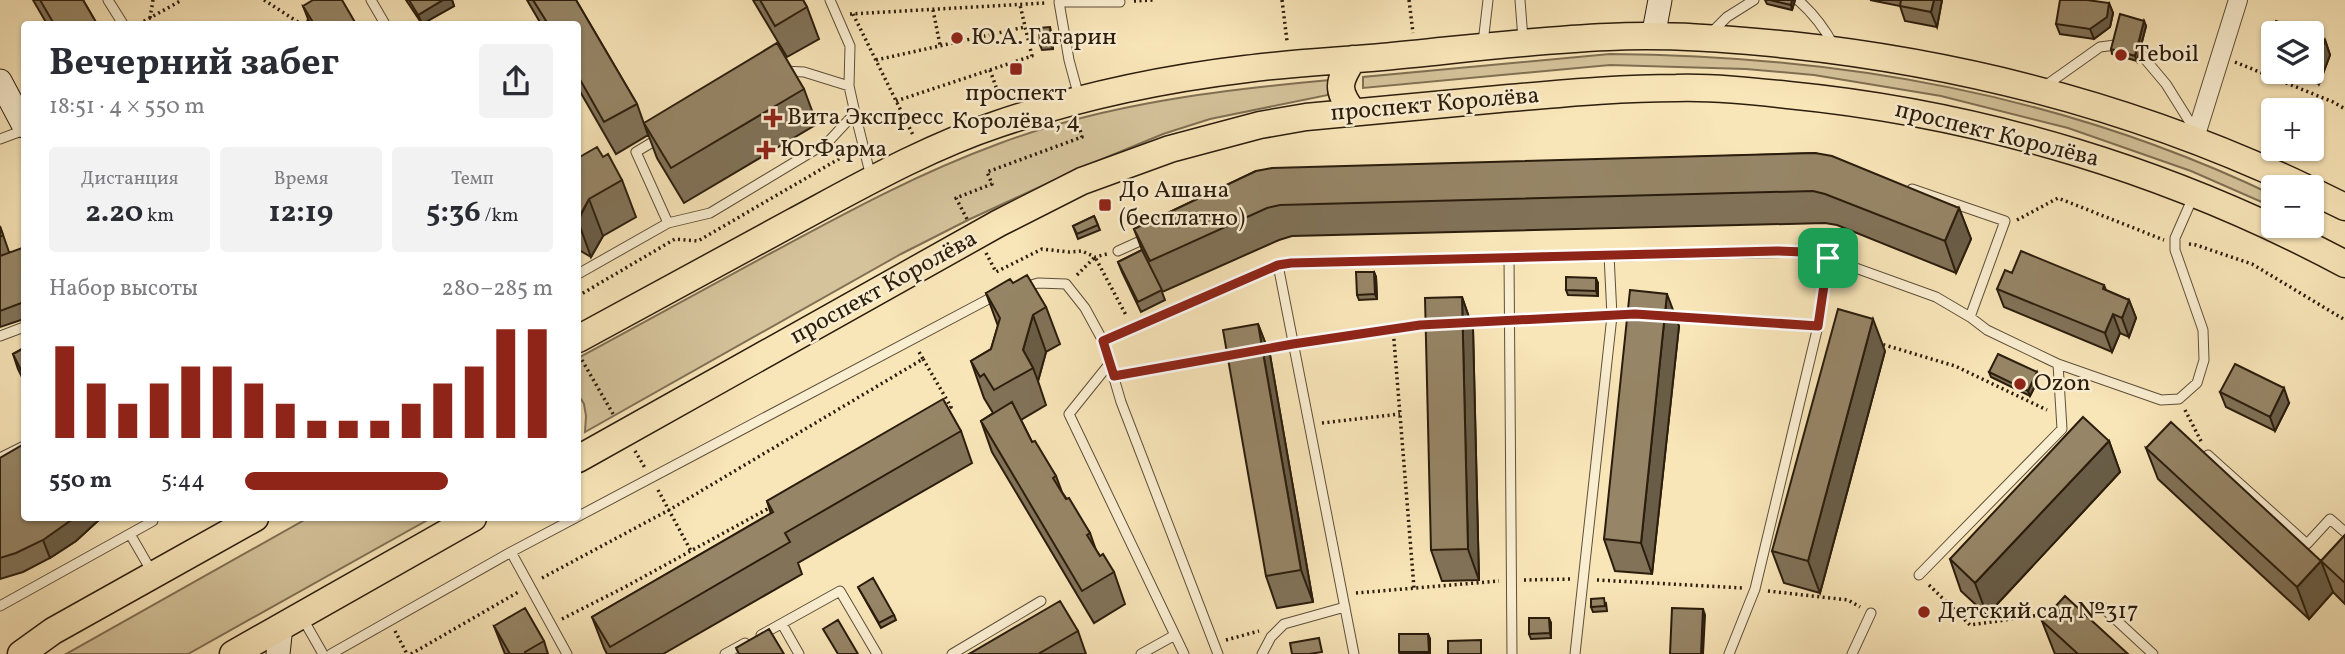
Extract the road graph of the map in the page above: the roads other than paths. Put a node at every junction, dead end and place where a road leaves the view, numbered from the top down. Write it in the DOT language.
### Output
graph roads {
  1 [pos="108,0"];
  2 [pos="371,0"];
  3 [pos="830,0"];
  4 [pos="1488,0"];
  5 [pos="1520,0"];
  6 [pos="1660,0"];
  7 [pos="1754,0"];
  8 [pos="1798,0"];
  9 [pos="2238,0"];
  10 [pos="1120,2"];
  11 [pos="120,21"];
  12 [pos="383,21"];
  13 [pos="1653,37"];
  14 [pos="1705,39"];
  15 [pos="1524,44"];
  16 [pos="2115,45"];
  17 [pos="1483,47"];
  18 [pos="1836,50"];
  19 [pos="2139,52"];
  20 [pos="1353,59"];
  21 [pos="773,70"];
  22 [pos="0,81"];
  23 [pos="849,86"];
  24 [pos="2039,91"];
  25 [pos="1079,99"];
  26 [pos="1353,112"];
  27 [pos="855,113"];
  28 [pos="21,122"];
  29 [pos="21,129"];
  30 [pos="670,131"];
  31 [pos="2195,137"];
  32 [pos="0,139"];
  33 [pos="2278,175"];
  34 [pos="872,179"];
  35 [pos="1896,184"];
  36 [pos="2194,194"];
  37 [pos="2324,197"];
  38 [pos="2345,207"];
  39 [pos="668,223"];
  40 [pos="1154,235"];
  41 [pos="1118,251"];
  42 [pos="1609,255"];
  43 [pos="1509,257"];
  44 [pos="1828,258"];
  45 [pos="2345,264"];
  46 [pos="1278,265"];
  47 [pos="581,272"];
  48 [pos="1014,290"];
  49 [pos="1002,293"];
  50 [pos="1970,317"];
  51 [pos="21,328"];
  52 [pos="0,337"];
  53 [pos="581,337"];
  54 [pos="1103,341"];
  55 [pos="1110,363"];
  56 [pos="2058,364"];
  57 [pos="21,448"];
  58 [pos="2208,455"];
  59 [pos="581,457"];
  60 [pos="0,458"];
  61 [pos="581,516"];
  62 [pos="153,521"];
  63 [pos="244,521"];
  64 [pos="468,521"];
  65 [pos="571,521"];
  66 [pos="2345,531"];
  67 [pos="130,534"];
  68 [pos="511,552"];
  69 [pos="154,575"];
  70 [pos="1919,575"];
  71 [pos="1041,601"];
  72 [pos="2101,606"];
  73 [pos="0,607"];
  74 [pos="1345,607"];
  75 [pos="1871,613"];
  76 [pos="291,620"];
  77 [pos="782,624"];
  78 [pos="1175,635"];
  79 [pos="50,643"];
  80 [pos="21,654"];
  81 [pos="233,654"];
  82 [pos="278,654"];
  83 [pos="323,654"];
  84 [pos="331,654"];
  85 [pos="567,654"];
  86 [pos="725,654"];
  87 [pos="799,654"];
  88 [pos="877,654"];
  89 [pos="952,654"];
  90 [pos="1141,654"];
  91 [pos="1184,654"];
  92 [pos="1218,654"];
  93 [pos="1262,654"];
  94 [pos="1354,654"];
  95 [pos="1513,654"];
  96 [pos="1575,654"];
  97 [pos="1729,654"];
  98 [pos="1852,654"];
  99 [pos="2153,654"];
  1 -- 11 [label="lane"];
  2 -- 12 [label="lane"];
  3 -- 23 [label="lane"];
  4 -- 17 [label="lane"];
  5 -- 15 [label="lane"];
  6 -- 13 [label="street"];
  7 -- 14 [label="lane"];
  8 -- 18 [label="lane"];
  9 -- 31 [label="street"];
  10 -- 25 [label="lane"];
  13 -- 14 [label="main road, проспект Королёва"];
  13 -- 15 [label="main road, проспект Королёва"];
  14 -- 18 [label="main road, проспект Королёва"];
  15 -- 17 [label="main road, проспект Королёва"];
  16 -- 24 [label="lane"];
  17 -- 20 [label="main road, проспект Королёва"];
  18 -- 24 [label="main road, проспект Королёва"];
  19 -- 31 [label="lane"];
  20 -- 25 [label="main road, проспект Королёва"];
  20 -- 26 [label="main road"];
  21 -- 23 [label="lane"];
  22 -- 28 [label="street"];
  23 -- 27 [label="lane"];
  24 -- 31 [label="main road, проспект Королёва"];
  25 -- 34 [label="main road, проспект Королёва"];
  26 -- 36 [label="main road, проспект Королёва"];
  26 -- 59 [label="main road, проспект Королёва"];
  27 -- 34 [label="lane"];
  27 -- 39 [label="lane"];
  29 -- 32 [label="lane"];
  30 -- 39 [label="lane"];
  31 -- 33 [label="main road, проспект Королёва"];
  34 -- 53 [label="main road, проспект Королёва"];
  35 -- 50 [label="lane"];
  36 -- 45 [label="main road, проспект Королёва"];
  36 -- 56 [label="lane"];
  37 -- 38 [label="main road"];
  39 -- 47 [label="lane"];
  40 -- 41 [label="lane"];
  42 -- 43 [label="lane"];
  42 -- 44 [label="lane"];
  42 -- 96 [label="lane"];
  43 -- 46 [label="lane"];
  43 -- 95 [label="lane"];
  44 -- 50 [label="lane"];
  44 -- 97 [label="lane"];
  46 -- 54 [label="lane"];
  46 -- 74 [label="lane"];
  48 -- 54 [label="lane"];
  49 -- 61 [label="lane"];
  50 -- 56 [label="lane"];
  51 -- 52 [label="lane"];
  54 -- 55 [label="lane"];
  55 -- 78 [label="lane"];
  55 -- 92 [label="lane"];
  56 -- 70 [label="lane"];
  57 -- 60 [label="lane"];
  58 -- 66 [label="lane"];
  62 -- 67 [label="lane"];
  63 -- 69 [label="main road"];
  64 -- 76 [label="main road"];
  65 -- 68 [label="lane"];
  67 -- 69 [label="lane"];
  67 -- 73 [label="lane"];
  68 -- 84 [label="lane"];
  68 -- 85 [label="lane"];
  69 -- 79 [label="main road"];
  71 -- 89 [label="lane"];
  72 -- 99 [label="lane"];
  74 -- 93 [label="lane"];
  74 -- 94 [label="lane"];
  75 -- 98 [label="lane"];
  76 -- 81 [label="main road"];
  76 -- 82 [label="street"];
  76 -- 83 [label="lane"];
  77 -- 86 [label="lane"];
  77 -- 87 [label="lane"];
  77 -- 88 [label="lane"];
  78 -- 90 [label="lane"];
  78 -- 91 [label="lane"];
  79 -- 80 [label="main road"];
}
